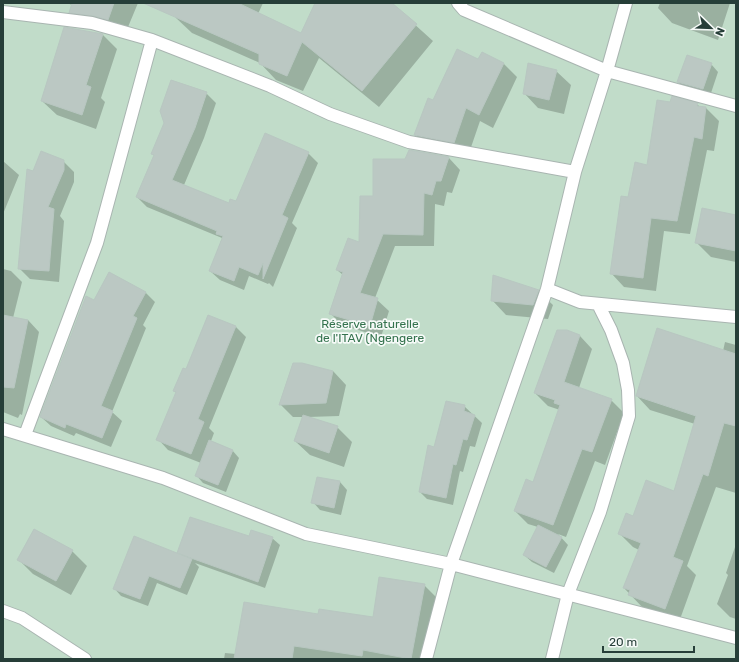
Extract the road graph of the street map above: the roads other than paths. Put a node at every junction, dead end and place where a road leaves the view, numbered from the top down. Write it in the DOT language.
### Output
graph roads {
  1 [pos="458,3"];
  2 [pos="626,3"];
  3 [pos="3,12"];
  4 [pos="152,40"];
  5 [pos="607,71"];
  6 [pos="736,106"];
  7 [pos="575,172"];
  8 [pos="547,289"];
  9 [pos="598,304"];
  10 [pos="736,317"];
  11 [pos="3,429"];
  12 [pos="24,435"];
  13 [pos="451,564"];
  14 [pos="568,594"];
  15 [pos="3,611"];
  16 [pos="736,638"];
  17 [pos="85,659"];
  18 [pos="426,659"];
  19 [pos="552,659"];
  1 -- 5 [label="street"];
  2 -- 5 [label="street"];
  3 -- 4 [label="street"];
  4 -- 7 [label="street"];
  4 -- 12 [label="street"];
  5 -- 6 [label="street"];
  5 -- 7 [label="street"];
  7 -- 8 [label="street"];
  8 -- 9 [label="street"];
  8 -- 13 [label="street"];
  9 -- 10 [label="street"];
  9 -- 14 [label="street"];
  11 -- 12 [label="street"];
  12 -- 13 [label="street"];
  13 -- 14 [label="street"];
  13 -- 18 [label="street"];
  14 -- 16 [label="street"];
  14 -- 19 [label="street"];
  15 -- 17 [label="street"];
}
